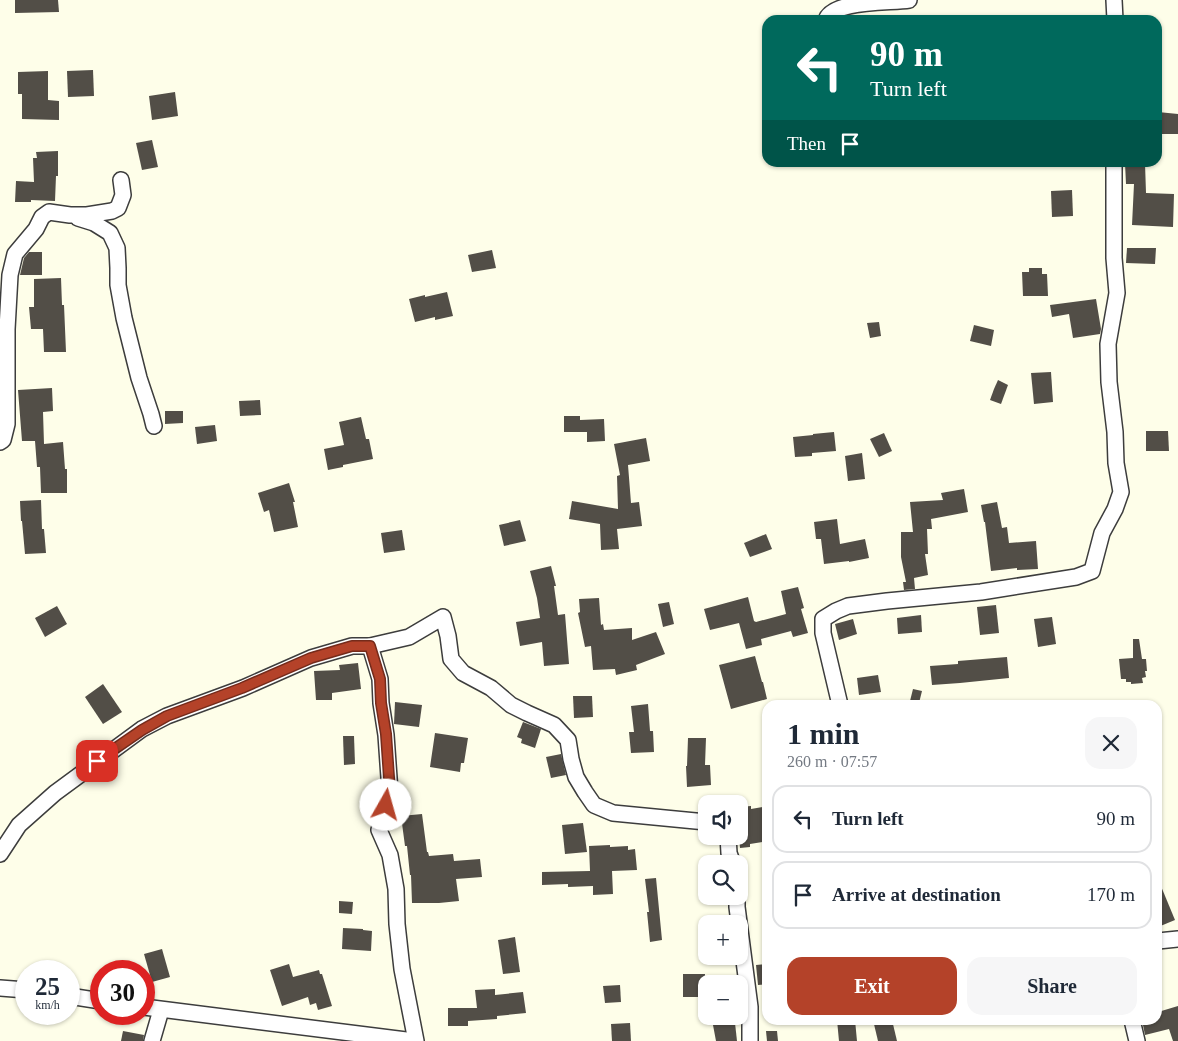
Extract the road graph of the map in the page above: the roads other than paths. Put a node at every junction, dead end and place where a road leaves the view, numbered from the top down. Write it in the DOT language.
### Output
graph roads {
  1 [pos="909,0"];
  2 [pos="1114,0"];
  3 [pos="827,15"];
  4 [pos="1115,15"];
  5 [pos="1114,167"];
  6 [pos="121,180"];
  7 [pos="70,215"];
  8 [pos="154,426"];
  9 [pos="0,442"];
  10 [pos="370,646"];
  11 [pos="839,700"];
  12 [pos="698,821"];
  13 [pos="0,854"];
  14 [pos="737,905"];
  15 [pos="1178,939"];
  16 [pos="1162,941"];
  17 [pos="0,988"];
  18 [pos="15,989"];
  19 [pos="155,1009"];
  20 [pos="162,1010"];
  21 [pos="1133,1025"];
  22 [pos="152,1041"];
  23 [pos="415,1041"];
  24 [pos="750,1041"];
  25 [pos="1137,1041"];
  1 -- 3 [label="street"];
  2 -- 4 [label="street"];
  5 -- 11 [label="street"];
  6 -- 7 [label="street"];
  7 -- 8 [label="street"];
  7 -- 9 [label="street"];
  10 -- 12 [label="street"];
  10 -- 13 [label="street"];
  10 -- 23 [label="street"];
  14 -- 24 [label="street"];
  15 -- 16 [label="street"];
  17 -- 18 [label="street"];
  19 -- 20 [label="street"];
  20 -- 22 [label="street"];
  20 -- 23 [label="street"];
  21 -- 25 [label="street"];
}
